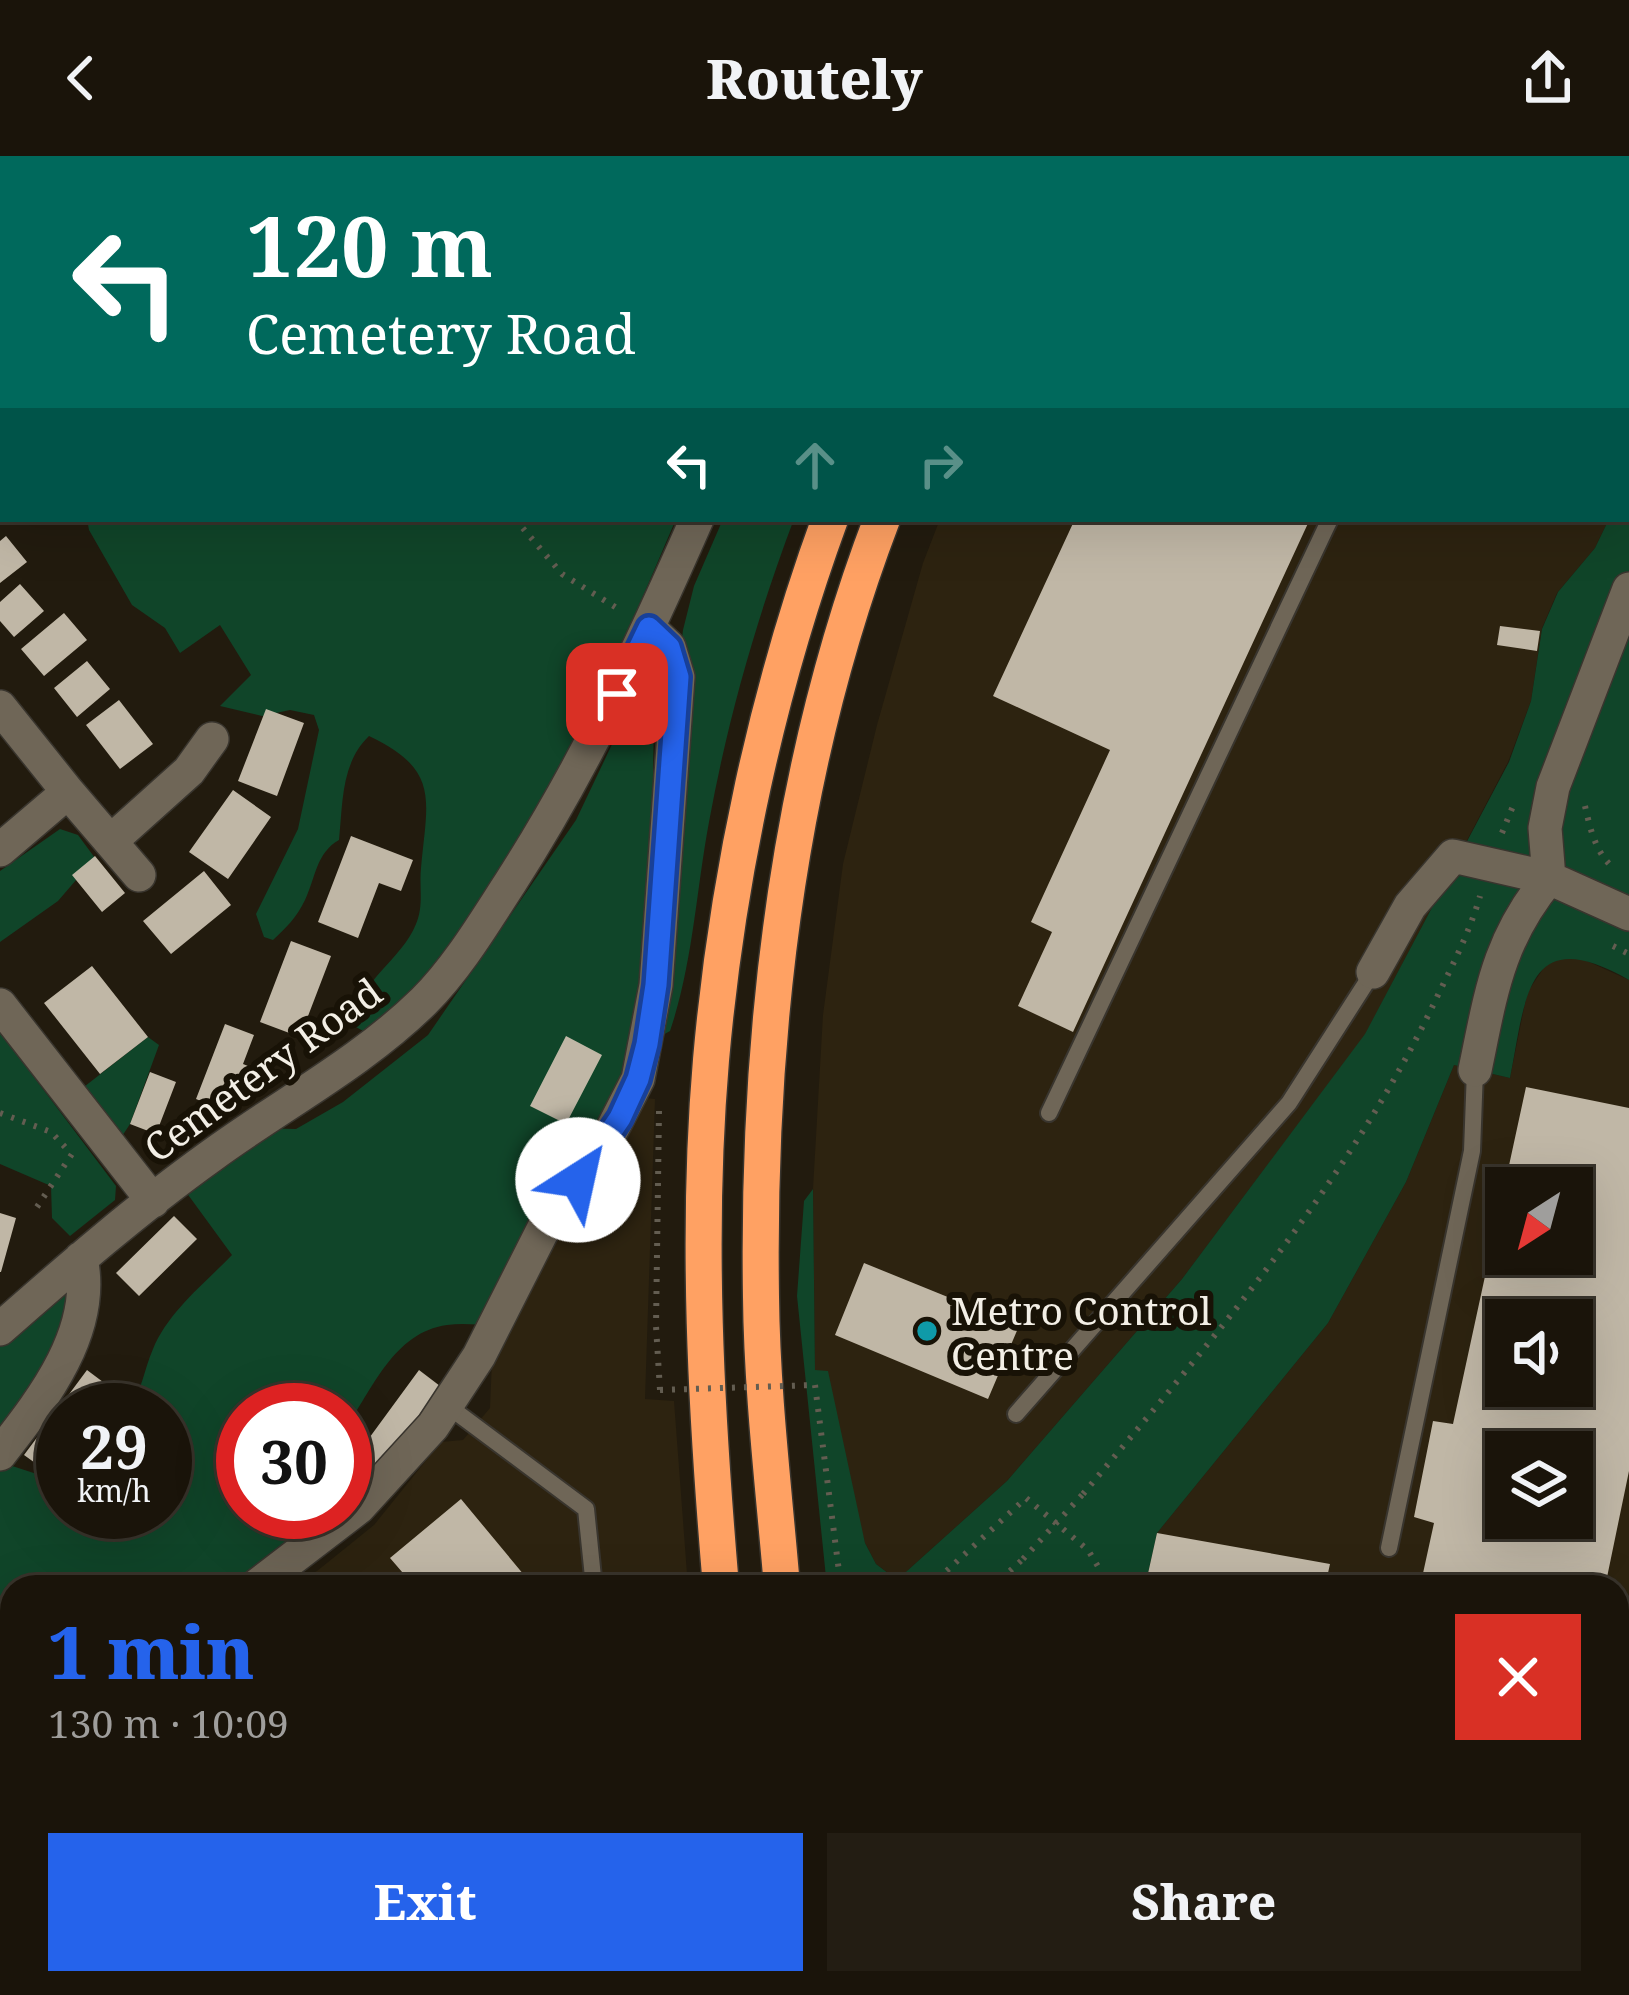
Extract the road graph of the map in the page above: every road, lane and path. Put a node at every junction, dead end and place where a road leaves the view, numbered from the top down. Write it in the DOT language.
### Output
graph roads {
  1 [pos="517,522"];
  2 [pos="696,522"];
  3 [pos="829,522"];
  4 [pos="881,522"];
  5 [pos="1329,522"];
  6 [pos="1629,589"];
  7 [pos="649,628"];
  8 [pos="0,707"];
  9 [pos="212,739"];
  10 [pos="1586,790"];
  11 [pos="68,792"];
  12 [pos="1513,805"];
  13 [pos="111,841"];
  14 [pos="0,850"];
  15 [pos="1490,865"];
  16 [pos="139,875"];
  17 [pos="1549,878"];
  18 [pos="1629,879"];
  19 [pos="1629,914"];
  20 [pos="1373,972"];
  21 [pos="0,1005"];
  22 [pos="1475,1070"];
  23 [pos="660,1098"];
  24 [pos="0,1113"];
  25 [pos="1049,1113"];
  26 [pos="113,1150"];
  27 [pos="72,1154"];
  28 [pos="153,1201"];
  29 [pos="37,1207"];
  30 [pos="81,1258"];
  31 [pos="0,1329"];
  32 [pos="448,1406"];
  33 [pos="1016,1414"];
  34 [pos="0,1454"];
  35 [pos="1389,1548"];
  36 [pos="271,1575"];
  37 [pos="594,1575"];
  38 [pos="721,1575"];
  39 [pos="781,1575"];
  40 [pos="840,1575"];
  41 [pos="942,1575"];
  42 [pos="1005,1575"];
  43 [pos="1102,1575"];
  1 -- 7 [label="path"];
  2 -- 7 [label="street, Cemetery Road"];
  3 -- 38 [label="highway"];
  4 -- 39 [label="highway"];
  5 -- 25 [label="lane"];
  6 -- 17 [label="street"];
  7 -- 28 [label="street, Cemetery Road"];
  7 -- 32 [label="street"];
  8 -- 11 [label="street"];
  9 -- 13 [label="street"];
  10 -- 18 [label="path"];
  11 -- 13 [label="street"];
  11 -- 14 [label="street"];
  12 -- 15 [label="path"];
  13 -- 16 [label="street"];
  15 -- 17 [label="street"];
  15 -- 20 [label="street"];
  15 -- 42 [label="path, bridge"];
  17 -- 19 [label="street"];
  17 -- 22 [label="street"];
  20 -- 33 [label="lane"];
  21 -- 26 [label="street"];
  22 -- 35 [label="lane"];
  23 -- 40 [label="path, bridge"];
  24 -- 27 [label="path"];
  26 -- 27 [label="path"];
  26 -- 28 [label="street"];
  27 -- 29 [label="path"];
  28 -- 30 [label="street, Cemetery Road"];
  30 -- 31 [label="street, Cemetery Road"];
  30 -- 34 [label="street"];
  32 -- 36 [label="street"];
  32 -- 37 [label="lane"];
  41 -- 43 [label="path"];
}
